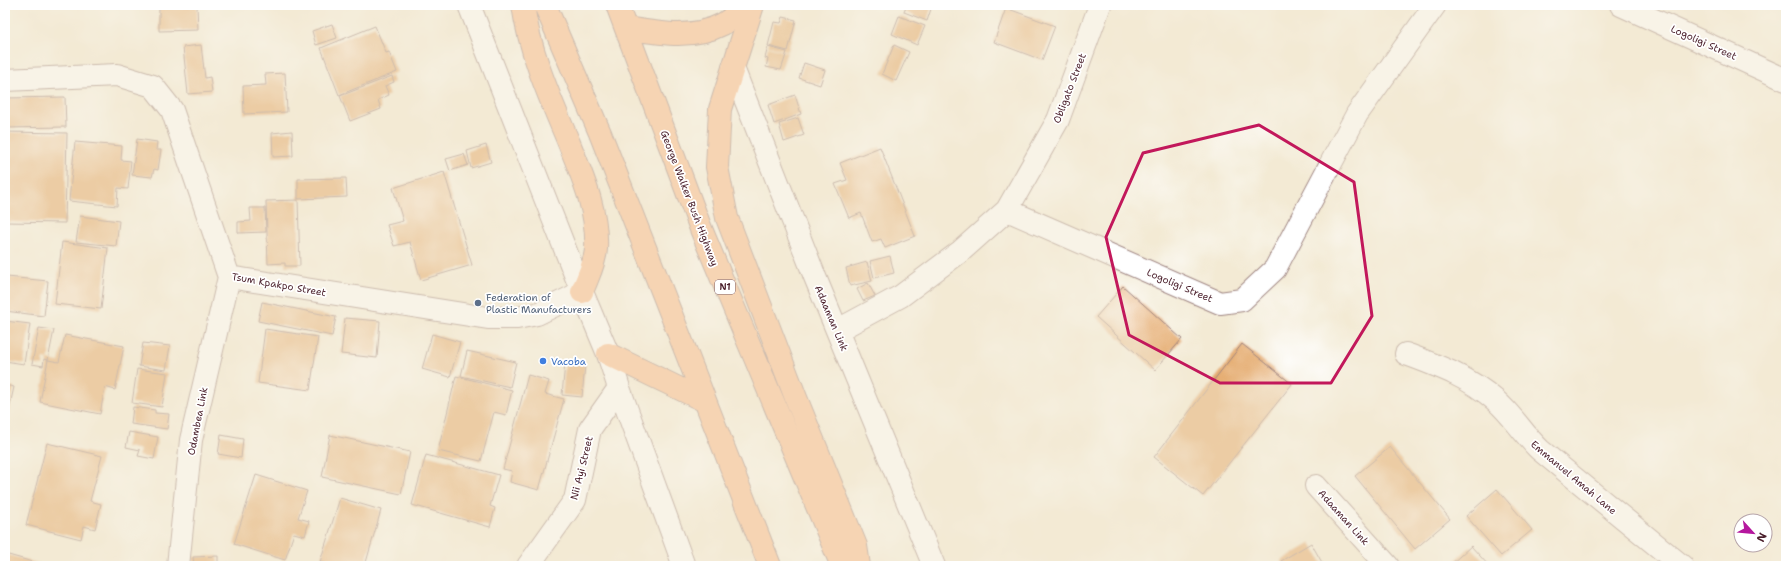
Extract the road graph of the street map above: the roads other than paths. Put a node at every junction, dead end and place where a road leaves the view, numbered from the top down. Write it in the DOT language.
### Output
graph roads {
  1 [pos="469,5"];
  2 [pos="522,5"];
  3 [pos="545,5"];
  4 [pos="617,5"];
  5 [pos="752,5"];
  6 [pos="1100,5"];
  7 [pos="1435,5"];
  8 [pos="1621,5"];
  9 [pos="626,28"];
  10 [pos="733,68"];
  11 [pos="5,80"];
  12 [pos="1786,80"];
  13 [pos="1007,210"];
  14 [pos="229,277"];
  15 [pos="582,292"];
  16 [pos="838,330"];
  17 [pos="608,354"];
  18 [pos="1406,354"];
  19 [pos="619,388"];
  20 [pos="705,401"];
  21 [pos="1316,486"];
  22 [pos="178,566"];
  23 [pos="528,566"];
  24 [pos="684,566"];
  25 [pos="770,566"];
  26 [pos="842,566"];
  27 [pos="859,566"];
  28 [pos="934,566"];
  29 [pos="1388,566"];
  30 [pos="1682,566"];
  1 -- 15 [label="street"];
  2 -- 15 [label="highway"];
  3 -- 20 [label="highway"];
  4 -- 9 [label="highway, George Walker Bush Highway / N1"];
  5 -- 9 [label="highway"];
  5 -- 10 [label="highway"];
  6 -- 13 [label="street, Obligato Street"];
  7 -- 13 [label="street, Logoligi Street"];
  8 -- 12 [label="street, Logoligi Street"];
  9 -- 26 [label="highway, George Walker Bush Highway / N1"];
  10 -- 16 [label="street, Adaaman Link"];
  10 -- 27 [label="highway"];
  11 -- 14 [label="street, Tsum Kpakpo Street"];
  13 -- 16 [label="street"];
  14 -- 15 [label="street, Tsum Kpakpo Street"];
  14 -- 22 [label="street, Odambea Link"];
  15 -- 17 [label="street"];
  16 -- 28 [label="street, Adaaman Link"];
  17 -- 19 [label="street"];
  17 -- 20 [label="highway"];
  18 -- 30 [label="street, Emmanuel Amah Lane"];
  19 -- 23 [label="street, Nii Ayi Street"];
  19 -- 24 [label="street"];
  20 -- 25 [label="highway"];
  21 -- 29 [label="street, Adaaman Link"];
}
